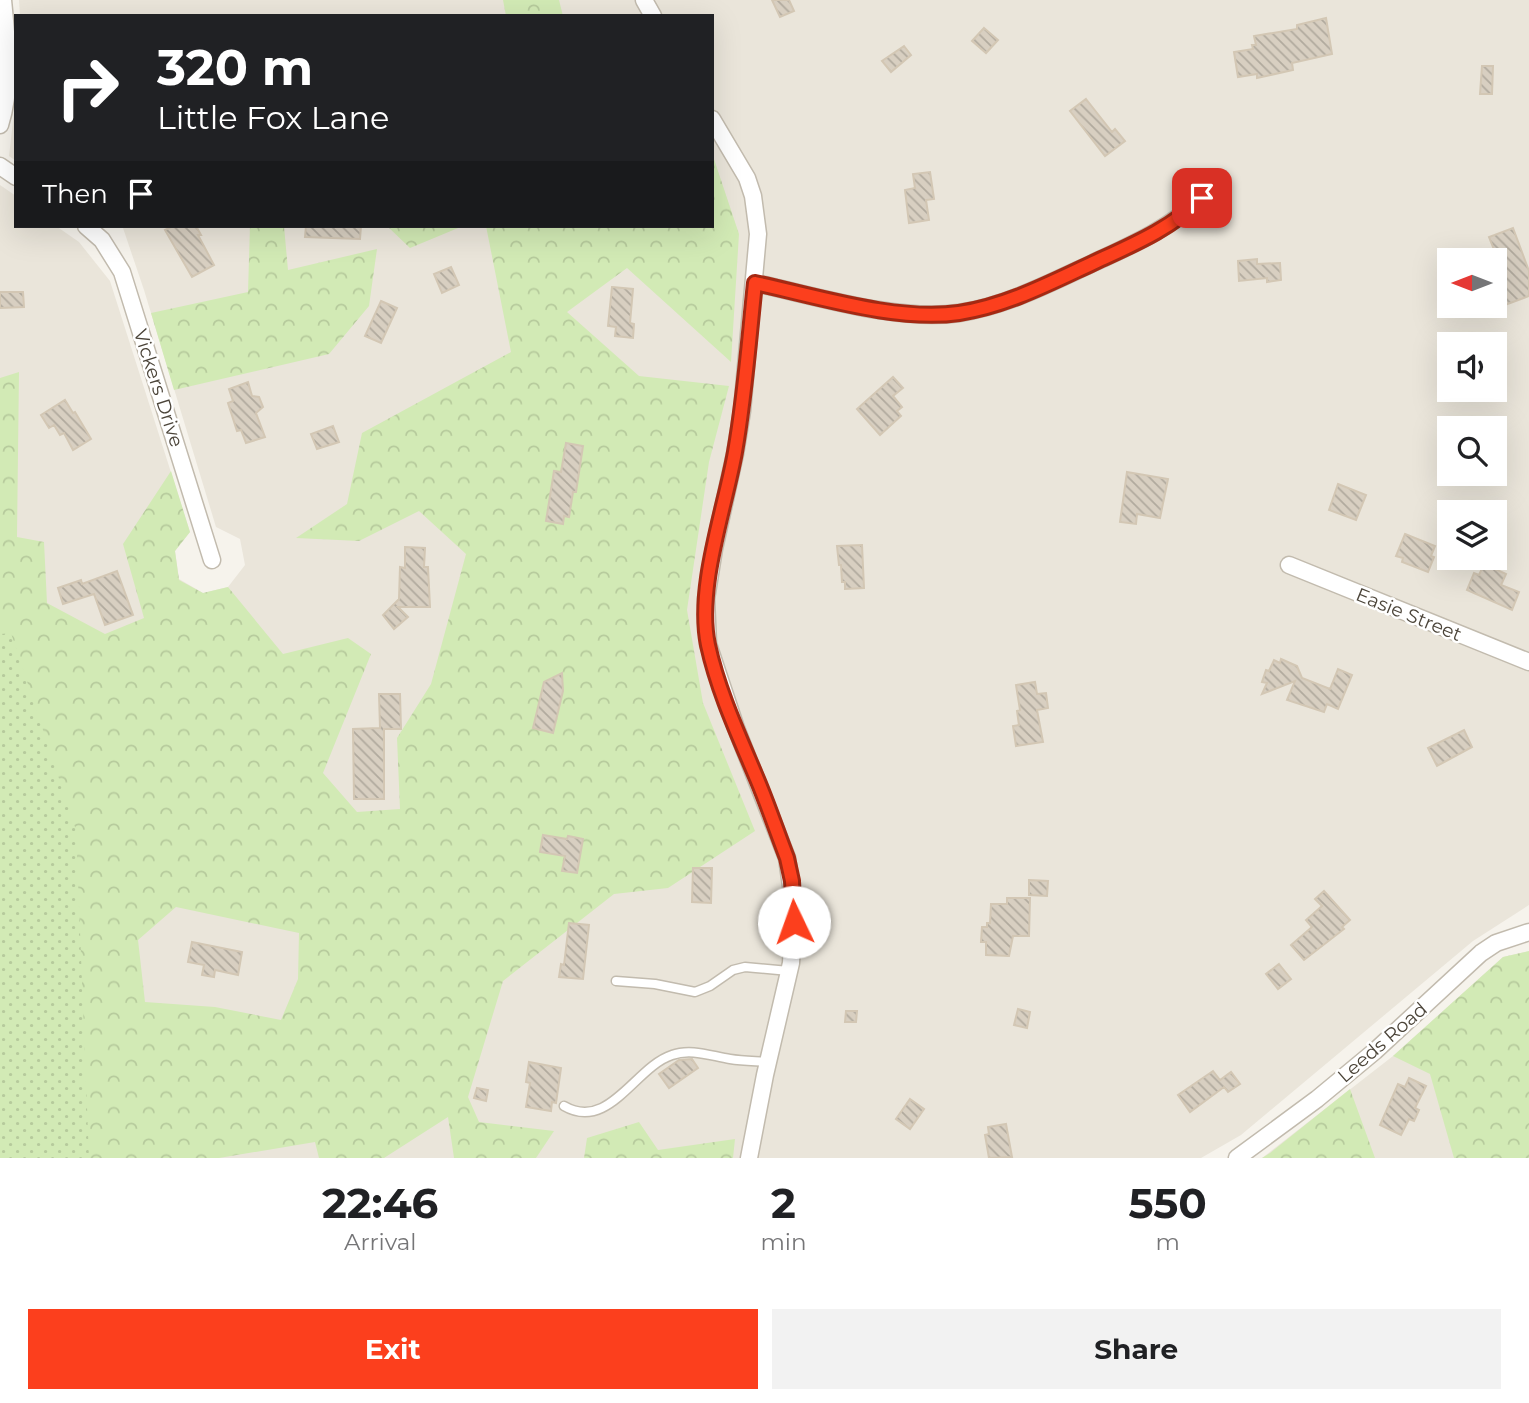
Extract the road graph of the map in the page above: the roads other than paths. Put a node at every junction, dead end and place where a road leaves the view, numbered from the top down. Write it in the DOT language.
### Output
graph roads {
  1 [pos="3,0"];
  2 [pos="714,122"];
  3 [pos="0,125"];
  4 [pos="1202,198"];
  5 [pos="88,228"];
  6 [pos="755,283"];
  7 [pos="212,560"];
  8 [pos="1289,565"];
  9 [pos="1529,662"];
  10 [pos="1529,932"];
  11 [pos="789,971"];
  12 [pos="616,981"];
  13 [pos="768,1062"];
  14 [pos="564,1106"];
  15 [pos="750,1158"];
  16 [pos="1237,1158"];
  1 -- 3 [label="street"];
  2 -- 6 [label="street"];
  4 -- 6 [label="street"];
  5 -- 7 [label="street, Vickers Drive"];
  6 -- 11 [label="street"];
  8 -- 9 [label="street, Easie Street"];
  10 -- 16 [label="street, Leeds Road"];
  11 -- 12 [label="lane"];
  11 -- 13 [label="street"];
  13 -- 14 [label="lane"];
  13 -- 15 [label="street"];
}
